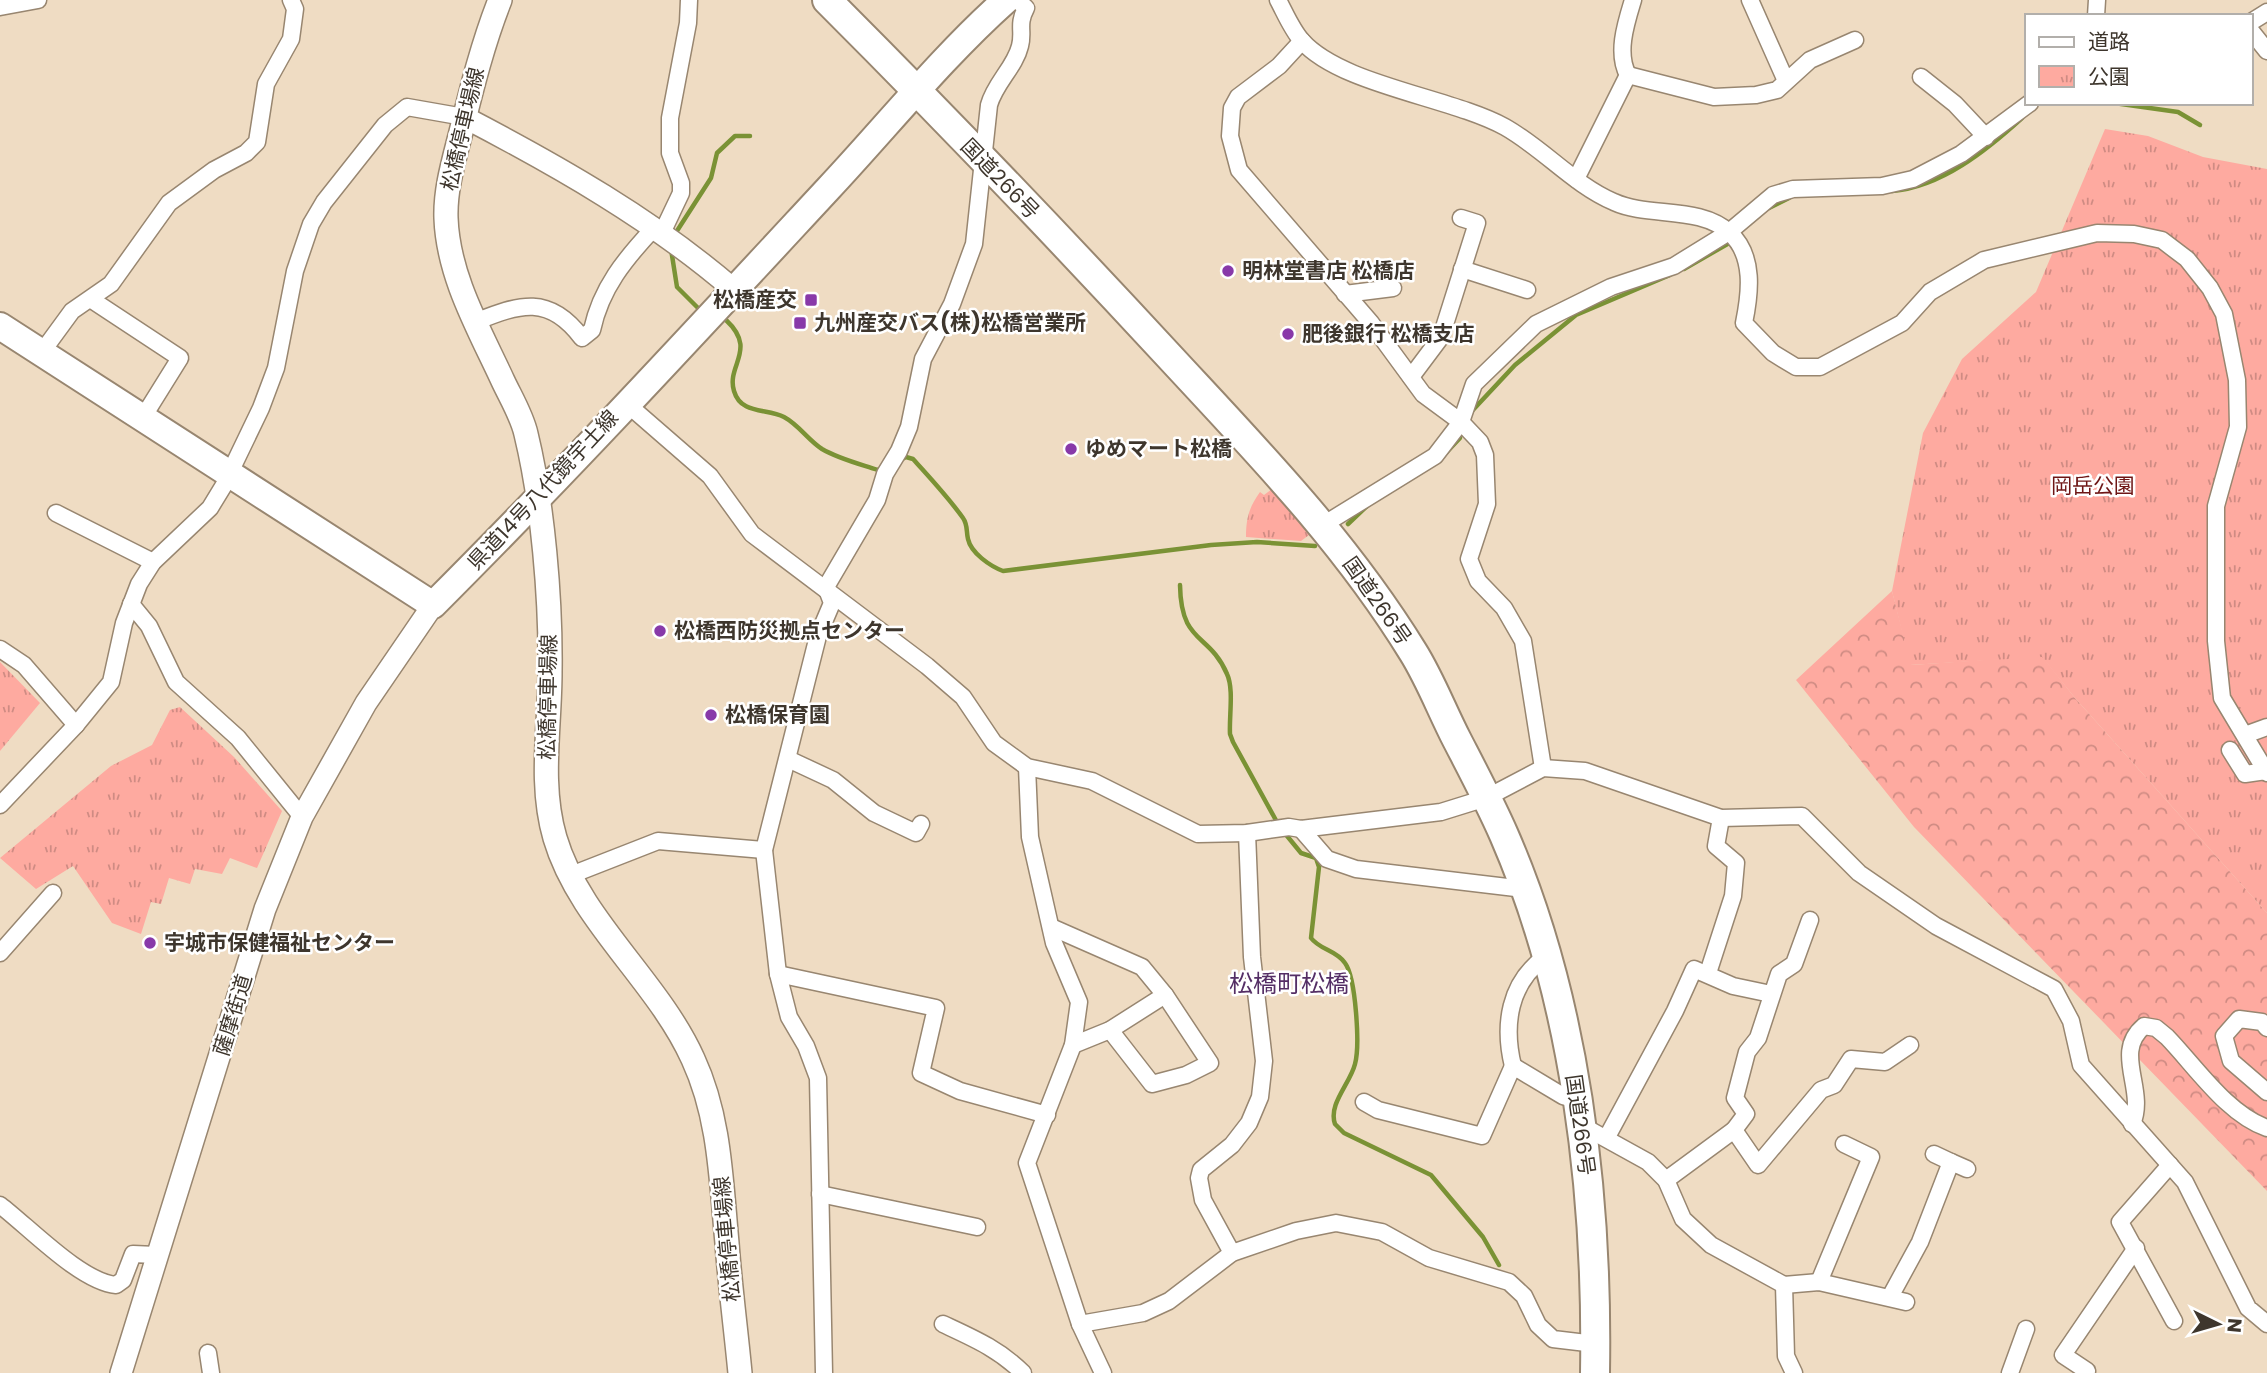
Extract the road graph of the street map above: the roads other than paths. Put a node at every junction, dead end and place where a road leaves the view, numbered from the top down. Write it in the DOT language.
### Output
graph roads {
  1 [pos="38,0"];
  2 [pos="291,0"];
  3 [pos="500,0"];
  4 [pos="689,0"];
  5 [pos="827,0"];
  6 [pos="1006,0"];
  7 [pos="1017,0"];
  8 [pos="1278,0"];
  9 [pos="1750,0"];
  10 [pos="1630,1"];
  11 [pos="0,7"];
  12 [pos="2253,33"];
  13 [pos="1855,40"];
  14 [pos="1302,41"];
  15 [pos="2267,51"];
  16 [pos="1628,75"];
  17 [pos="1921,77"];
  18 [pos="1786,81"];
  19 [pos="916,92"];
  20 [pos="2027,105"];
  21 [pos="464,117"];
  22 [pos="1986,137"];
  23 [pos="981,159"];
  24 [pos="1576,179"];
  25 [pos="1475,222"];
  26 [pos="1729,232"];
  27 [pos="665,235"];
  28 [pos="1462,269"];
  29 [pos="1393,288"];
  30 [pos="733,289"];
  31 [pos="1527,290"];
  32 [pos="1345,294"];
  33 [pos="92,300"];
  34 [pos="475,322"];
  35 [pos="0,326"];
  36 [pos="42,352"];
  37 [pos="1411,377"];
  38 [pos="626,403"];
  39 [pos="142,419"];
  40 [pos="1461,422"];
  41 [pos="230,473"];
  42 [pos="537,501"];
  43 [pos="55,513"];
  44 [pos="1324,525"];
  45 [pos="153,562"];
  46 [pos="826,587"];
  47 [pos="131,604"];
  48 [pos="433,605"];
  49 [pos="0,649"];
  50 [pos="76,725"];
  51 [pos="2267,727"];
  52 [pos="2245,735"];
  53 [pos="2230,751"];
  54 [pos="788,760"];
  55 [pos="1027,767"];
  56 [pos="1543,768"];
  57 [pos="2267,772"];
  58 [pos="1486,798"];
  59 [pos="0,805"];
  60 [pos="302,817"];
  61 [pos="1721,818"];
  62 [pos="921,824"];
  63 [pos="1288,828"];
  64 [pos="1247,833"];
  65 [pos="764,850"];
  66 [pos="571,875"];
  67 [pos="1524,889"];
  68 [pos="53,893"];
  69 [pos="1810,920"];
  70 [pos="1051,927"];
  71 [pos="0,953"];
  72 [pos="1545,957"];
  73 [pos="1708,973"];
  74 [pos="778,974"];
  75 [pos="1771,994"];
  76 [pos="1165,995"];
  77 [pos="2267,1028"];
  78 [pos="1110,1030"];
  79 [pos="1073,1045"];
  80 [pos="1910,1045"];
  81 [pos="1513,1066"];
  82 [pos="2267,1092"];
  83 [pos="1364,1102"];
  84 [pos="1579,1113"];
  85 [pos="1047,1115"];
  86 [pos="2132,1124"];
  87 [pos="2267,1128"];
  88 [pos="1734,1130"];
  89 [pos="1607,1137"];
  90 [pos="1844,1144"];
  91 [pos="1934,1154"];
  92 [pos="1951,1162"];
  93 [pos="2170,1165"];
  94 [pos="1967,1169"];
  95 [pos="1666,1180"];
  96 [pos="820,1194"];
  97 [pos="0,1205"];
  98 [pos="976,1227"];
  99 [pos="2136,1248"];
  100 [pos="1231,1253"];
  101 [pos="156,1255"];
  102 [pos="1819,1282"];
  103 [pos="1784,1285"];
  104 [pos="1890,1297"];
  105 [pos="1906,1302"];
  106 [pos="2174,1321"];
  107 [pos="943,1324"];
  108 [pos="1080,1324"];
  109 [pos="2267,1324"];
  110 [pos="2026,1329"];
  111 [pos="1595,1344"];
  112 [pos="208,1353"];
  113 [pos="2087,1371"];
  114 [pos="121,1373"];
  115 [pos="211,1373"];
  116 [pos="740,1373"];
  117 [pos="824,1373"];
  118 [pos="1023,1373"];
  119 [pos="1103,1373"];
  120 [pos="1595,1373"];
  121 [pos="1794,1373"];
  122 [pos="2010,1373"];
  1 -- 11 [label="street"];
  2 -- 33 [label="street"];
  3 -- 21 [label="main road, 松橋停車場線"];
  4 -- 27 [label="street"];
  5 -- 19 [label="highway, 国道266号"];
  6 -- 19 [label="main road, 県道14号八代鏡宇土線"];
  7 -- 23 [label="street"];
  8 -- 14 [label="street"];
  9 -- 18 [label="street"];
  10 -- 16 [label="street"];
  12 -- 15 [label="street"];
  13 -- 18 [label="street"];
  14 -- 24 [label="street"];
  14 -- 32 [label="street"];
  16 -- 18 [label="street"];
  16 -- 24 [label="street"];
  17 -- 22 [label="street"];
  19 -- 23 [label="highway, 国道266号"];
  19 -- 30 [label="main road, 県道14号八代鏡宇土線"];
  20 -- 22 [label="street"];
  21 -- 27 [label="street"];
  21 -- 34 [label="main road, 松橋停車場線"];
  21 -- 41 [label="street"];
  22 -- 26 [label="street"];
  23 -- 44 [label="highway, 国道266号"];
  23 -- 46 [label="street"];
  24 -- 26 [label="street"];
  25 -- 28 [label="street"];
  26 -- 40 [label="street"];
  26 -- 52 [label="street"];
  27 -- 30 [label="street"];
  27 -- 34 [label="street"];
  28 -- 31 [label="street"];
  28 -- 37 [label="street"];
  29 -- 32 [label="street"];
  30 -- 38 [label="main road, 県道14号八代鏡宇土線"];
  32 -- 37 [label="street"];
  33 -- 36 [label="street"];
  33 -- 39 [label="street"];
  34 -- 42 [label="main road, 松橋停車場線"];
  35 -- 36 [label="main road"];
  36 -- 39 [label="main road"];
  37 -- 40 [label="street"];
  38 -- 42 [label="main road, 県道14号八代鏡宇土線"];
  38 -- 46 [label="street"];
  39 -- 41 [label="main road"];
  40 -- 44 [label="street"];
  40 -- 56 [label="street"];
  41 -- 45 [label="street"];
  41 -- 48 [label="main road"];
  42 -- 48 [label="main road, 県道14号八代鏡宇土線"];
  42 -- 66 [label="main road, 松橋停車場線"];
  43 -- 45 [label="street"];
  44 -- 58 [label="highway, 国道266号"];
  45 -- 47 [label="street"];
  46 -- 54 [label="street"];
  46 -- 55 [label="street"];
  47 -- 50 [label="street"];
  47 -- 60 [label="street"];
  48 -- 60 [label="street, 薩摩街道"];
  49 -- 50 [label="street"];
  50 -- 59 [label="street"];
  51 -- 52 [label="street"];
  52 -- 57 [label="street"];
  53 -- 57 [label="street"];
  54 -- 62 [label="street"];
  54 -- 65 [label="street"];
  55 -- 64 [label="street"];
  55 -- 70 [label="street"];
  56 -- 58 [label="street"];
  56 -- 61 [label="street"];
  58 -- 63 [label="street"];
  58 -- 67 [label="highway, 国道266号"];
  60 -- 101 [label="street, 薩摩街道"];
  61 -- 73 [label="street"];
  61 -- 86 [label="street"];
  63 -- 64 [label="street"];
  63 -- 67 [label="street"];
  64 -- 100 [label="street"];
  65 -- 66 [label="street"];
  65 -- 74 [label="street"];
  66 -- 116 [label="main road, 松橋停車場線"];
  67 -- 72 [label="highway, 国道266号"];
  68 -- 71 [label="street"];
  69 -- 75 [label="street"];
  70 -- 76 [label="street"];
  70 -- 79 [label="street"];
  72 -- 81 [label="street"];
  72 -- 84 [label="highway, 国道266号"];
  73 -- 75 [label="street"];
  73 -- 89 [label="street"];
  74 -- 85 [label="street"];
  74 -- 96 [label="street"];
  75 -- 88 [label="street"];
  76 -- 78 [label="street"];
  76 -- 78 [label="street"];
  77 -- 82 [label="street"];
  78 -- 79 [label="street"];
  79 -- 85 [label="street"];
  80 -- 88 [label="street"];
  81 -- 83 [label="street"];
  81 -- 84 [label="street"];
  84 -- 89 [label="street"];
  84 -- 111 [label="highway, 国道266号"];
  85 -- 108 [label="street"];
  86 -- 87 [label="street"];
  86 -- 93 [label="street"];
  88 -- 95 [label="street"];
  89 -- 95 [label="street"];
  90 -- 102 [label="street"];
  91 -- 92 [label="street"];
  92 -- 94 [label="street"];
  92 -- 104 [label="street"];
  93 -- 99 [label="street"];
  93 -- 109 [label="street"];
  95 -- 103 [label="street"];
  96 -- 98 [label="street"];
  96 -- 117 [label="street"];
  97 -- 101 [label="street"];
  99 -- 106 [label="street"];
  99 -- 113 [label="street"];
  100 -- 108 [label="street"];
  100 -- 111 [label="street"];
  101 -- 114 [label="street, 薩摩街道"];
  102 -- 103 [label="street"];
  102 -- 104 [label="street"];
  103 -- 121 [label="street"];
  104 -- 105 [label="street"];
  107 -- 118 [label="street"];
  108 -- 119 [label="street"];
  110 -- 122 [label="street"];
  111 -- 120 [label="highway, 国道266号"];
  112 -- 115 [label="street"];
}
